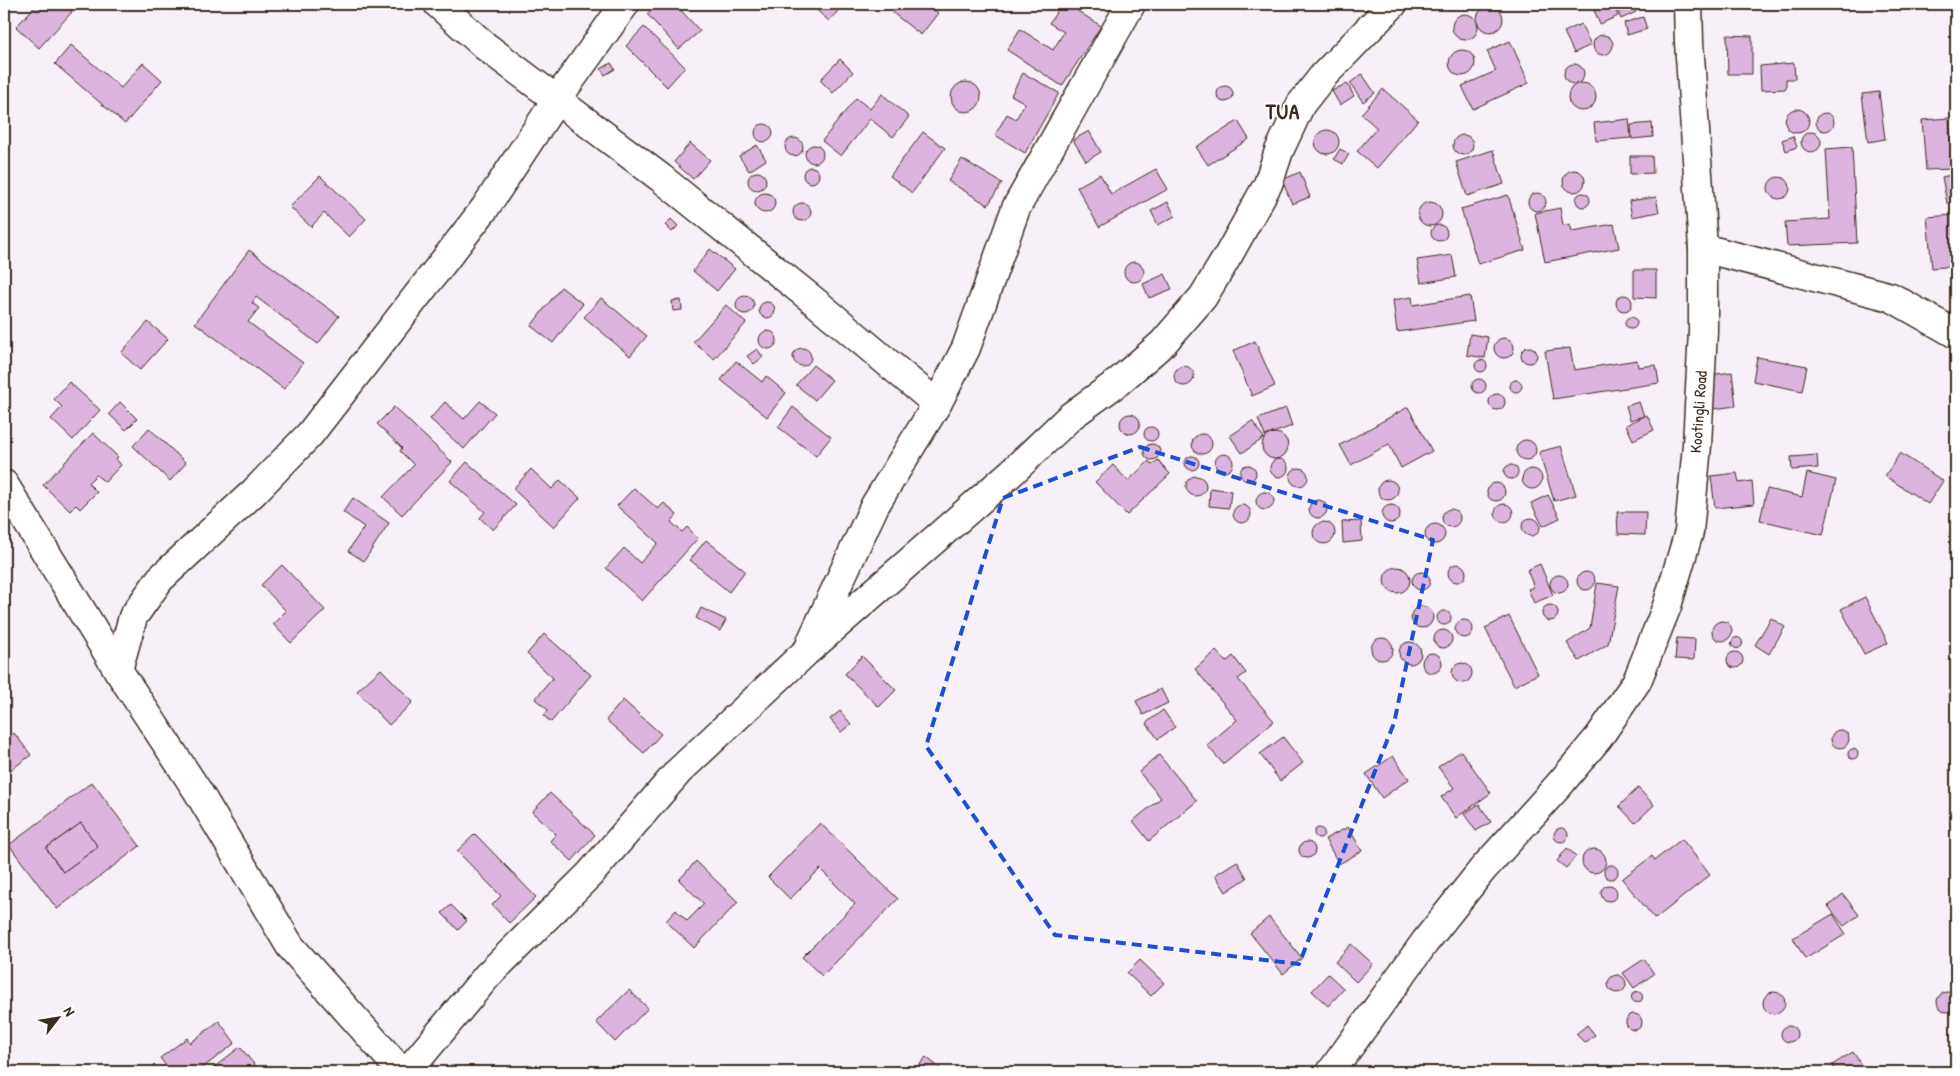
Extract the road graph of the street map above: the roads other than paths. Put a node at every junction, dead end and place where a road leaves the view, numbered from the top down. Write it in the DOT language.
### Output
graph roads {
  1 [pos="438,4"];
  2 [pos="626,4"];
  3 [pos="1131,4"];
  4 [pos="1393,4"];
  5 [pos="1688,4"];
  6 [pos="558,99"];
  7 [pos="1703,248"];
  8 [pos="1956,334"];
  9 [pos="937,404"];
  10 [pos="4,484"];
  11 [pos="806,652"];
  12 [pos="118,670"];
  13 [pos="402,1072"];
  14 [pos="407,1072"];
  15 [pos="1331,1072"];
  1 -- 6 [label="street"];
  2 -- 6 [label="street"];
  3 -- 9 [label="street"];
  4 -- 11 [label="street"];
  5 -- 7 [label="street, Kootingli Road"];
  6 -- 9 [label="street"];
  6 -- 12 [label="street"];
  7 -- 8 [label="street"];
  7 -- 15 [label="street, Kootingli Road"];
  9 -- 11 [label="street"];
  10 -- 12 [label="street"];
  11 -- 14 [label="street"];
  12 -- 13 [label="street"];
}
